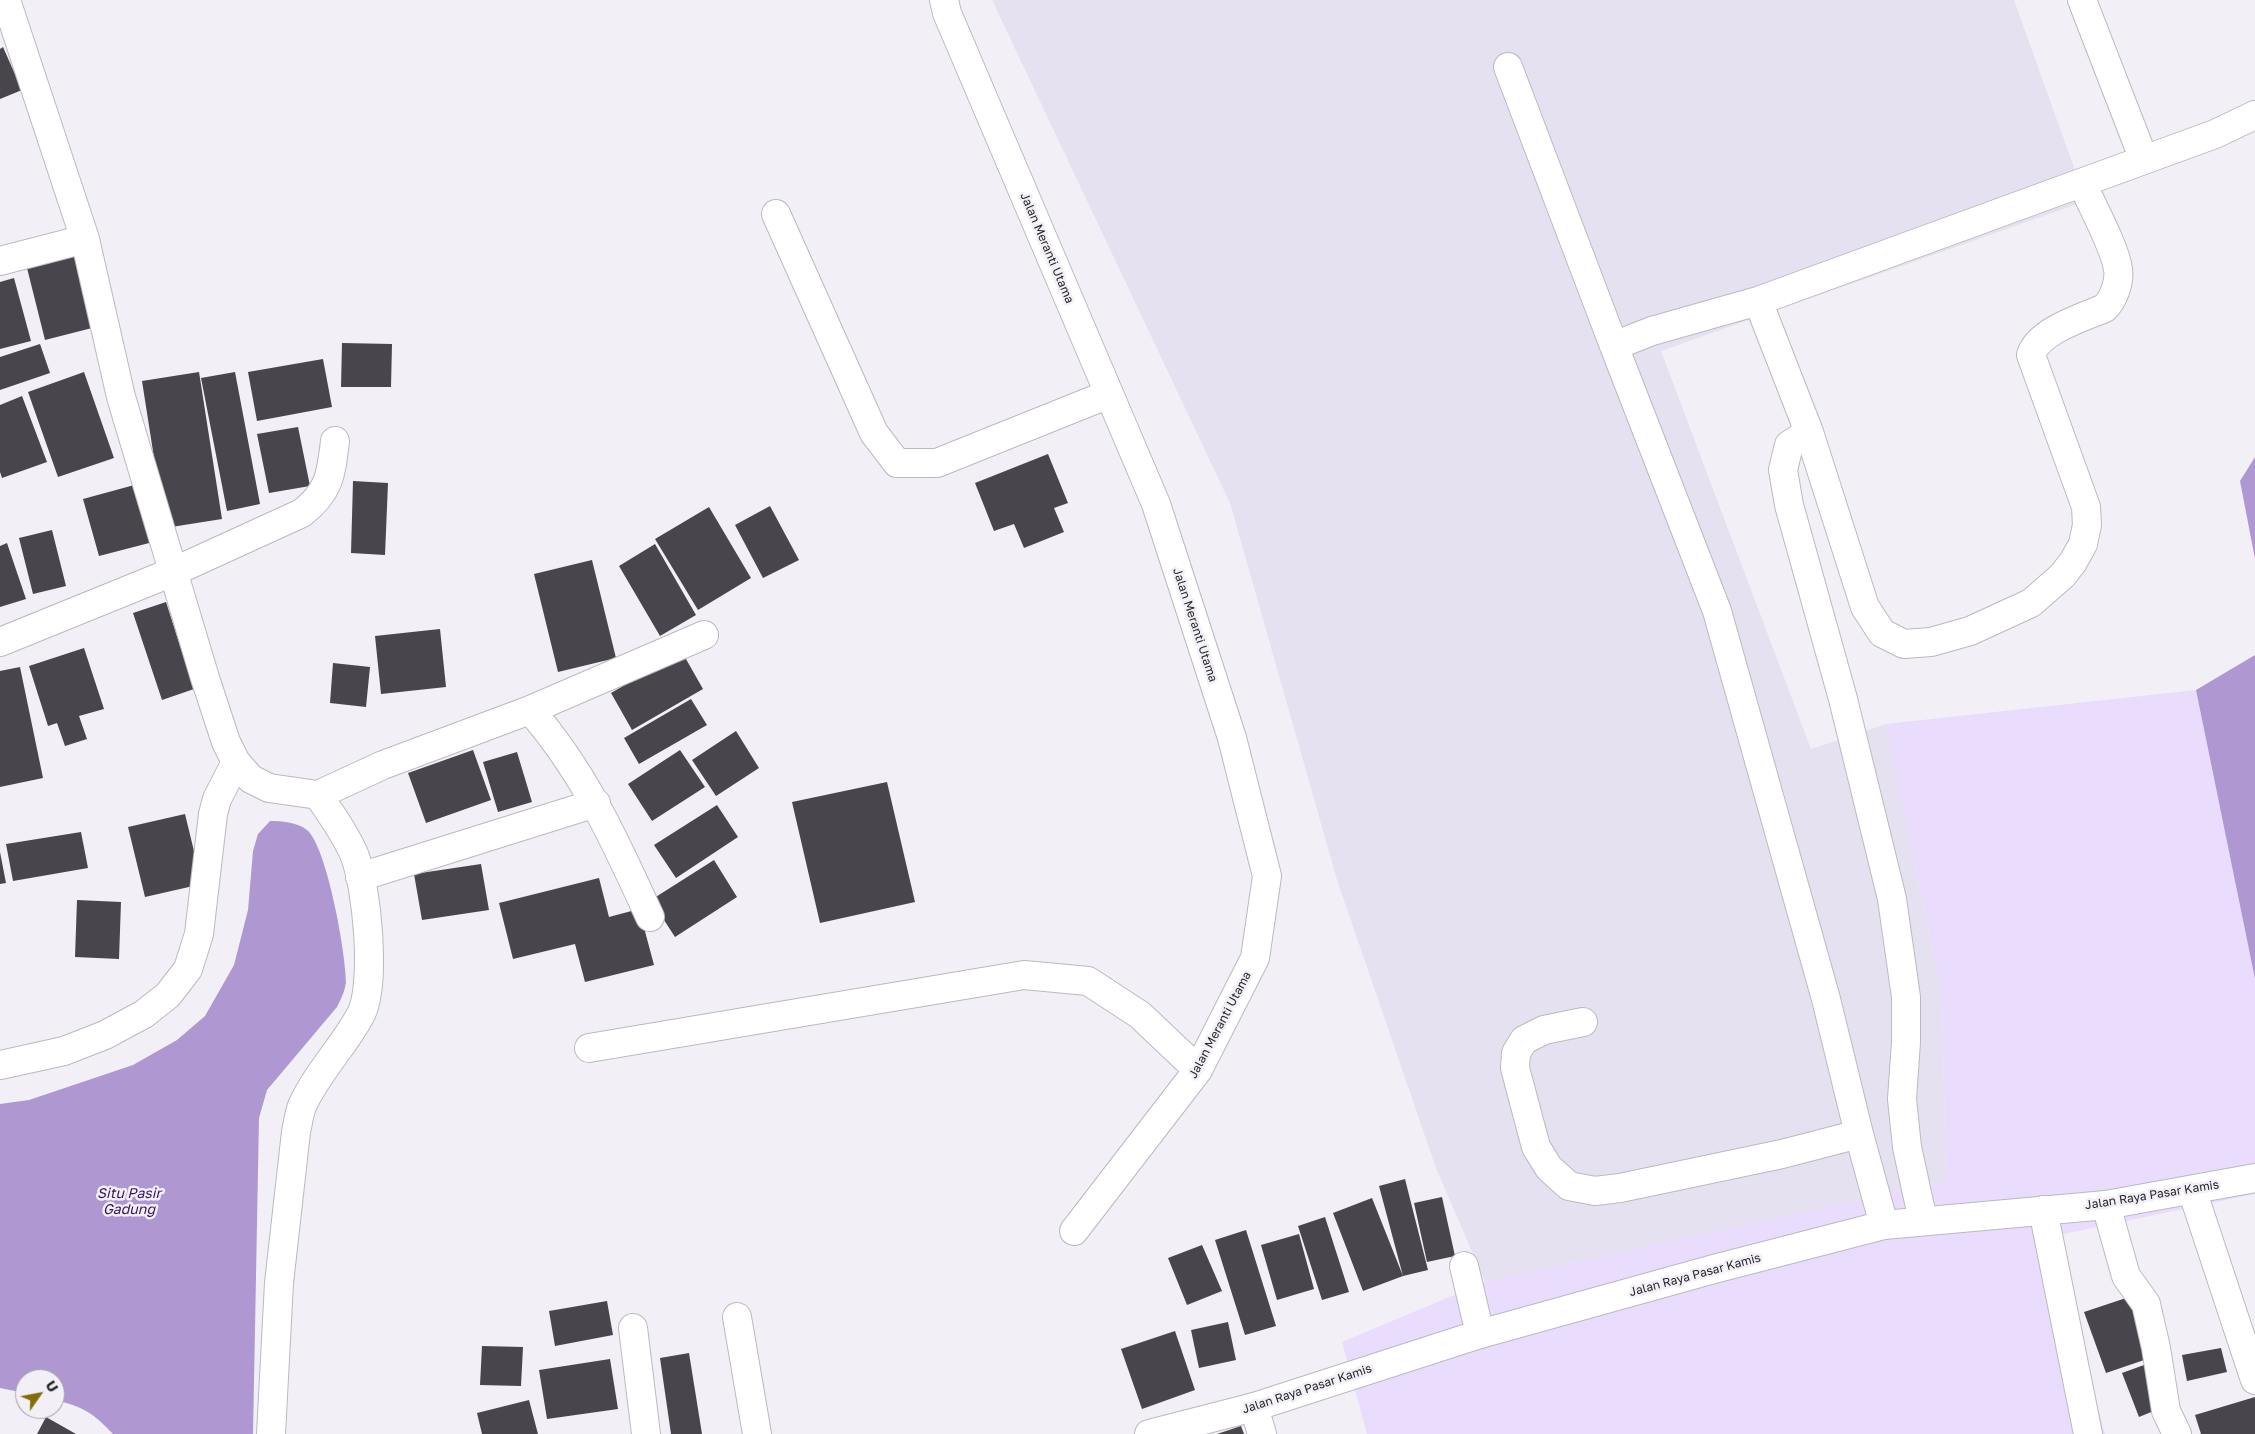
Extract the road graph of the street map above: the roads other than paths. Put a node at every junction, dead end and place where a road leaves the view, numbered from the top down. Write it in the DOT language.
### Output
graph roads {
  1 [pos="6,0"];
  2 [pos="944,0"];
  3 [pos="2082,0"];
  4 [pos="1508,67"];
  5 [pos="2255,116"];
  6 [pos="2144,160"];
  7 [pos="2082,183"];
  8 [pos="776,214"];
  9 [pos="85,240"];
  10 [pos="0,260"];
  11 [pos="1758,301"];
  12 [pos="1614,346"];
  13 [pos="1108,394"];
  14 [pos="1809,432"];
  15 [pos="335,441"];
  16 [pos="175,571"];
  17 [pos="704,635"];
  18 [pos="0,642"];
  19 [pos="530,710"];
  20 [pos="236,762"];
  21 [pos="318,795"];
  22 [pos="596,803"];
  23 [pos="360,877"];
  24 [pos="650,917"];
  25 [pos="1583,1022"];
  26 [pos="589,1048"];
  27 [pos="0,1065"];
  28 [pos="1198,1070"];
  29 [pos="1859,1134"];
  30 [pos="2255,1178"];
  31 [pos="2192,1190"];
  32 [pos="2106,1205"];
  33 [pos="2043,1210"];
  34 [pos="1923,1221"];
  35 [pos="1884,1225"];
  36 [pos="1074,1231"];
  37 [pos="1464,1266"];
  38 [pos="737,1317"];
  39 [pos="633,1328"];
  40 [pos="1480,1334"];
  41 [pos="2255,1380"];
  42 [pos="1254,1407"];
  43 [pos="271,1434"];
  44 [pos="646,1434"];
  45 [pos="757,1434"];
  46 [pos="1149,1434"];
  47 [pos="1262,1434"];
  48 [pos="2088,1434"];
  49 [pos="2177,1434"];
  1 -- 9 [label="street"];
  2 -- 13 [label="street, Jalan Meranti Utama"];
  3 -- 6 [label="street"];
  4 -- 12 [label="street"];
  5 -- 6 [label="street"];
  6 -- 7 [label="street"];
  7 -- 11 [label="street"];
  7 -- 14 [label="street"];
  8 -- 13 [label="street"];
  9 -- 10 [label="street"];
  9 -- 16 [label="street"];
  11 -- 12 [label="street"];
  11 -- 14 [label="street"];
  12 -- 29 [label="street"];
  13 -- 28 [label="street, Jalan Meranti Utama"];
  14 -- 34 [label="street"];
  15 -- 16 [label="street"];
  16 -- 18 [label="street"];
  16 -- 20 [label="street"];
  17 -- 19 [label="street"];
  19 -- 21 [label="street"];
  19 -- 22 [label="street"];
  20 -- 21 [label="street"];
  20 -- 27 [label="street"];
  21 -- 23 [label="street"];
  22 -- 23 [label="street"];
  22 -- 24 [label="street"];
  23 -- 43 [label="street"];
  25 -- 29 [label="street"];
  26 -- 28 [label="street"];
  28 -- 36 [label="street, Jalan Meranti Utama"];
  29 -- 35 [label="street"];
  30 -- 31 [label="street, Jalan Raya Pasar Kamis"];
  31 -- 32 [label="street, Jalan Raya Pasar Kamis"];
  31 -- 41 [label="street"];
  32 -- 33 [label="street, Jalan Raya Pasar Kamis"];
  32 -- 49 [label="street"];
  33 -- 34 [label="street, Jalan Raya Pasar Kamis"];
  33 -- 48 [label="street"];
  34 -- 35 [label="street, Jalan Raya Pasar Kamis"];
  35 -- 40 [label="street, Jalan Raya Pasar Kamis"];
  37 -- 40 [label="street"];
  38 -- 45 [label="street"];
  39 -- 44 [label="street"];
  40 -- 42 [label="street, Jalan Raya Pasar Kamis"];
  42 -- 46 [label="street, Jalan Raya Pasar Kamis"];
  42 -- 47 [label="street"];
}
